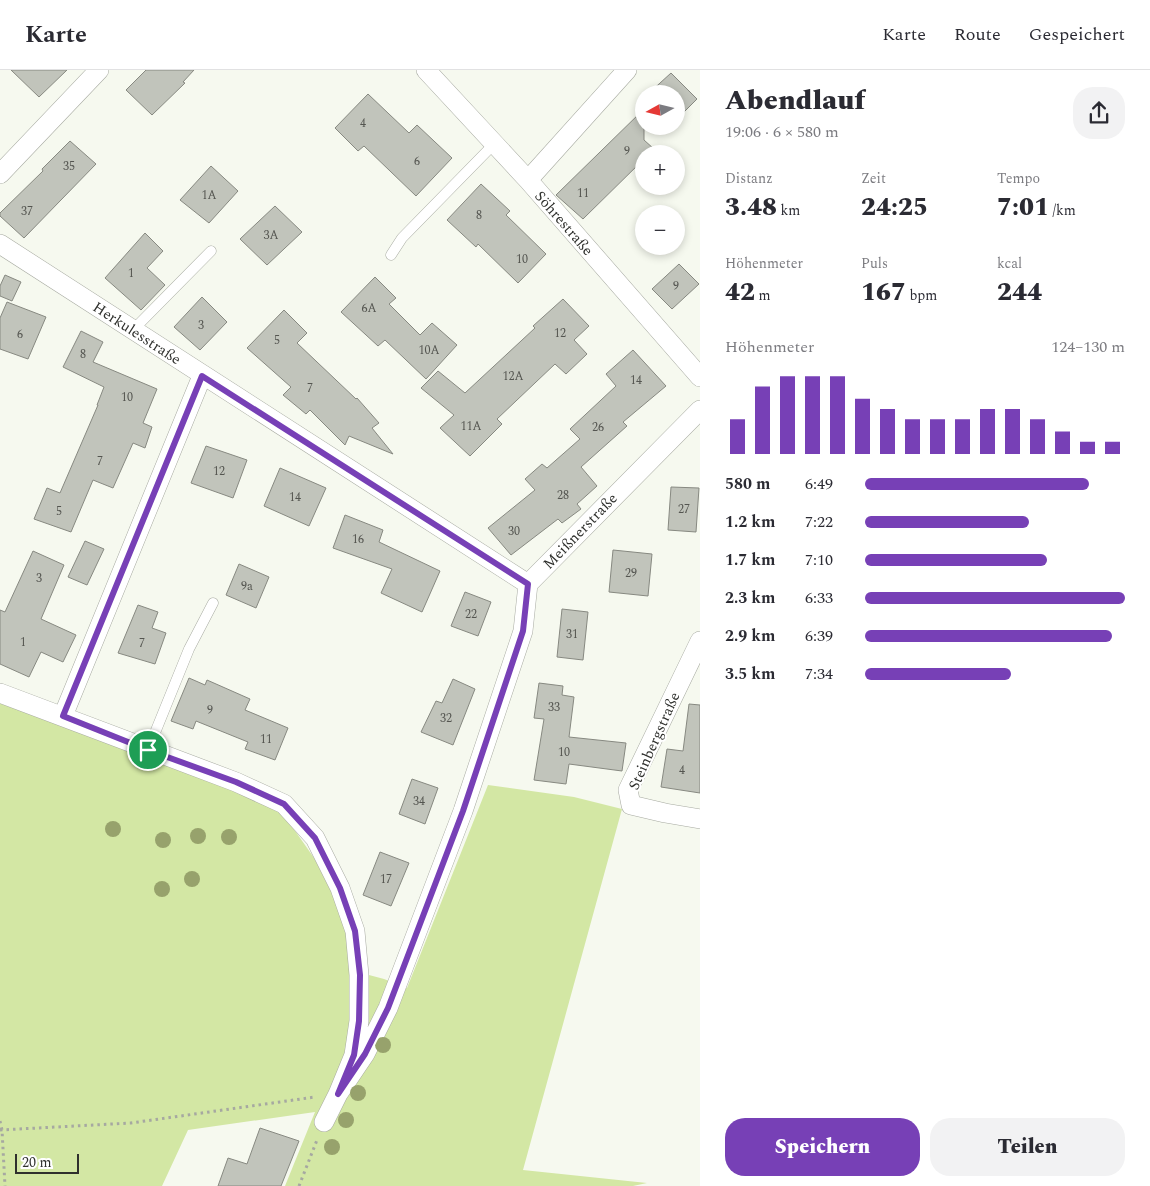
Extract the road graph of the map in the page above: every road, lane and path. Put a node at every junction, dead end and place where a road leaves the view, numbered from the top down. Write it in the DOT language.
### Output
graph roads {
  1 [pos="99,70"];
  2 [pos="426,70"];
  3 [pos="627,70"];
  4 [pos="494,144"];
  5 [pos="0,174"];
  6 [pos="528,180"];
  7 [pos="0,244"];
  8 [pos="211,251"];
  9 [pos="391,255"];
  10 [pos="133,330"];
  11 [pos="202,376"];
  12 [pos="700,377"];
  13 [pos="700,410"];
  14 [pos="528,584"];
  15 [pos="213,603"];
  16 [pos="700,642"];
  17 [pos="0,693"];
  18 [pos="63,716"];
  19 [pos="148,750"];
  20 [pos="700,818"];
  21 [pos="338,1094"];
  22 [pos="0,1121"];
  23 [pos="324,1122"];
  24 [pos="1,1130"];
  25 [pos="5,1186"];
  26 [pos="299,1186"];
  1 -- 5 [label="street"];
  2 -- 4 [label="street, Söhrestraße"];
  3 -- 6 [label="street"];
  4 -- 6 [label="street, Söhrestraße"];
  4 -- 9 [label="lane"];
  6 -- 12 [label="street, Söhrestraße"];
  7 -- 10 [label="street, Herkulesstraße"];
  8 -- 10 [label="lane"];
  10 -- 11 [label="street, Herkulesstraße"];
  11 -- 14 [label="street, Herkulesstraße"];
  11 -- 18 [label="street"];
  13 -- 14 [label="street, Meißnerstraße"];
  14 -- 21 [label="street"];
  15 -- 19 [label="lane"];
  16 -- 20 [label="street, Steinbergstraße"];
  17 -- 18 [label="street"];
  18 -- 19 [label="street"];
  19 -- 21 [label="street"];
  21 -- 23 [label="street"];
  21 -- 24 [label="path"];
  22 -- 24 [label="path"];
  23 -- 26 [label="path"];
  24 -- 25 [label="path"];
}
